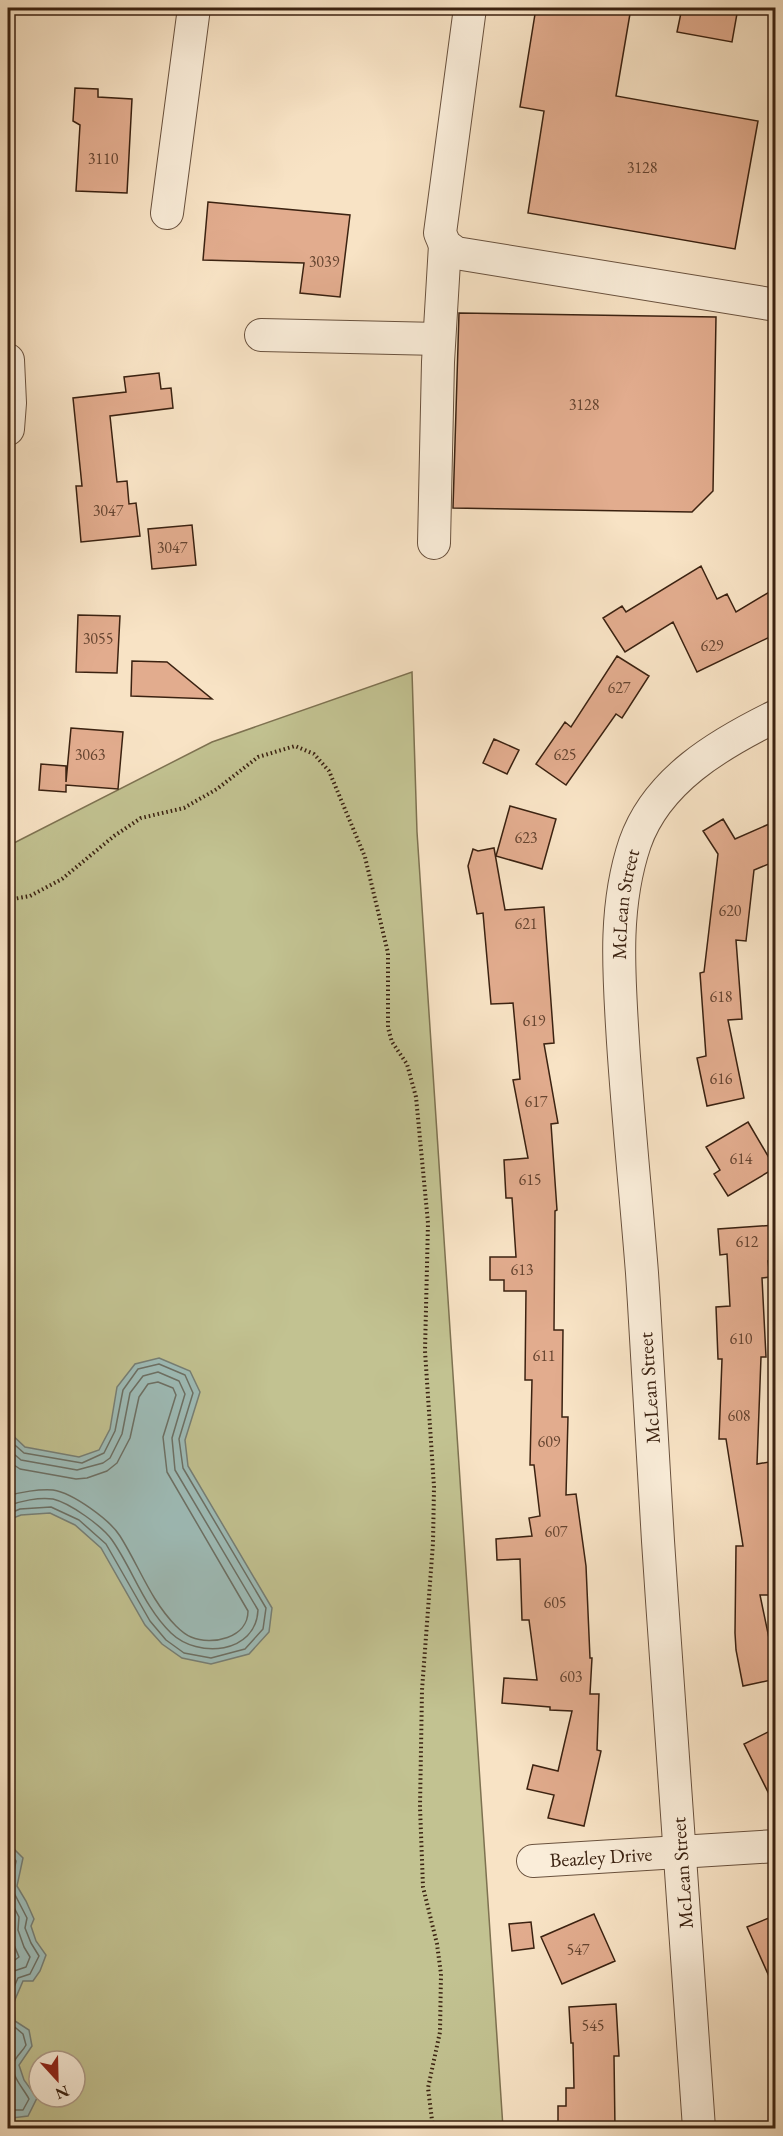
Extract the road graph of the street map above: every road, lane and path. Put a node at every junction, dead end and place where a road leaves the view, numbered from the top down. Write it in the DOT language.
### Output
graph roads {
  1 [pos="194,8"];
  2 [pos="470,8"];
  3 [pos="167,213"];
  4 [pos="445,245"];
  5 [pos="776,305"];
  6 [pos="261,335"];
  7 [pos="439,339"];
  8 [pos="8,360"];
  9 [pos="8,429"];
  10 [pos="435,543"];
  11 [pos="776,716"];
  12 [pos="8,900"];
  13 [pos="776,1846"];
  14 [pos="680,1851"];
  15 [pos="533,1861"];
  16 [pos="433,2128"];
  17 [pos="699,2128"];
  1 -- 3 [label="street"];
  2 -- 4 [label="street"];
  4 -- 5 [label="street"];
  4 -- 7 [label="street"];
  6 -- 7 [label="street"];
  7 -- 10 [label="street"];
  8 -- 9 [label="street"];
  11 -- 14 [label="street, McLean Street"];
  12 -- 16 [label="path"];
  13 -- 14 [label="street, Beazley Drive"];
  14 -- 15 [label="street, Beazley Drive"];
  14 -- 17 [label="street, McLean Street"];
}
